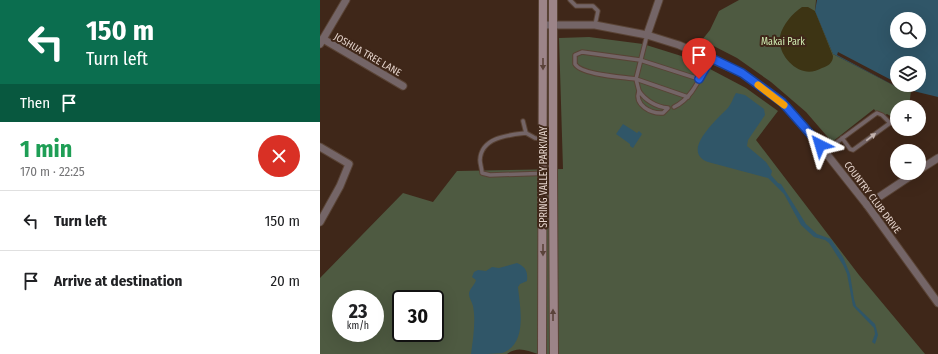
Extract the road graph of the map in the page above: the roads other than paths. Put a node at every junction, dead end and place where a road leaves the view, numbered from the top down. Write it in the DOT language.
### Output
graph roads {
  1 [pos="346,0"];
  2 [pos="543,0"];
  3 [pos="554,0"];
  4 [pos="570,0"];
  5 [pos="660,0"];
  6 [pos="543,25"];
  7 [pos="553,25"];
  8 [pos="595,25"];
  9 [pos="648,35"];
  10 [pos="322,41"];
  11 [pos="711,58"];
  12 [pos="640,60"];
  13 [pos="636,79"];
  14 [pos="699,79"];
  15 [pos="403,86"];
  16 [pos="639,91"];
  17 [pos="688,97"];
  18 [pos="674,107"];
  19 [pos="523,121"];
  20 [pos="890,123"];
  21 [pos="526,134"];
  22 [pos="842,138"];
  23 [pos="542,139"];
  24 [pos="554,140"];
  25 [pos="320,147"];
  26 [pos="825,151"];
  27 [pos="938,158"];
  28 [pos="926,166"];
  29 [pos="543,173"];
  30 [pos="553,173"];
  31 [pos="904,180"];
  32 [pos="867,205"];
  33 [pos="320,222"];
  34 [pos="938,303"];
  35 [pos="542,354"];
  36 [pos="554,354"];
  1 -- 10 [label="street"];
  2 -- 6 [label="street, SPRING VALLEY PARKWAY"];
  3 -- 7 [label="street, SPRING VALLEY PARKWAY"];
  4 -- 8 [label="lane"];
  5 -- 9 [label="street"];
  6 -- 7 [label="street, COUNTRY CLUB DRIVE"];
  6 -- 23 [label="street, SPRING VALLEY PARKWAY, one-way"];
  7 -- 8 [label="street, COUNTRY CLUB DRIVE"];
  7 -- 24 [label="street, SPRING VALLEY PARKWAY"];
  8 -- 9 [label="street, COUNTRY CLUB DRIVE"];
  9 -- 11 [label="street, COUNTRY CLUB DRIVE"];
  9 -- 12 [label="lane"];
  10 -- 15 [label="street, JOSHUA TREE LANE"];
  11 -- 14 [label="lane"];
  11 -- 26 [label="street, COUNTRY CLUB DRIVE"];
  12 -- 13 [label="lane"];
  12 -- 13 [label="lane"];
  12 -- 14 [label="lane"];
  13 -- 16 [label="lane"];
  13 -- 17 [label="lane"];
  14 -- 17 [label="lane"];
  16 -- 16 [label="lane"];
  17 -- 18 [label="lane"];
  19 -- 21 [label="lane"];
  20 -- 22 [label="lane"];
  22 -- 20 [label="lane, one-way"];
  21 -- 23 [label="lane"];
  21 -- 29 [label="lane"];
  22 -- 26 [label="lane"];
  23 -- 24 [label="lane"];
  23 -- 29 [label="street, SPRING VALLEY PARKWAY"];
  24 -- 30 [label="street, SPRING VALLEY PARKWAY"];
  25 -- 33 [label="street"];
  26 -- 32 [label="street, COUNTRY CLUB DRIVE"];
  27 -- 28 [label="street"];
  29 -- 30 [label="lane"];
  29 -- 35 [label="street, SPRING VALLEY PARKWAY, one-way"];
  36 -- 30 [label="street, SPRING VALLEY PARKWAY, one-way"];
  31 -- 32 [label="street"];
  32 -- 34 [label="street, COUNTRY CLUB DRIVE"];
}
